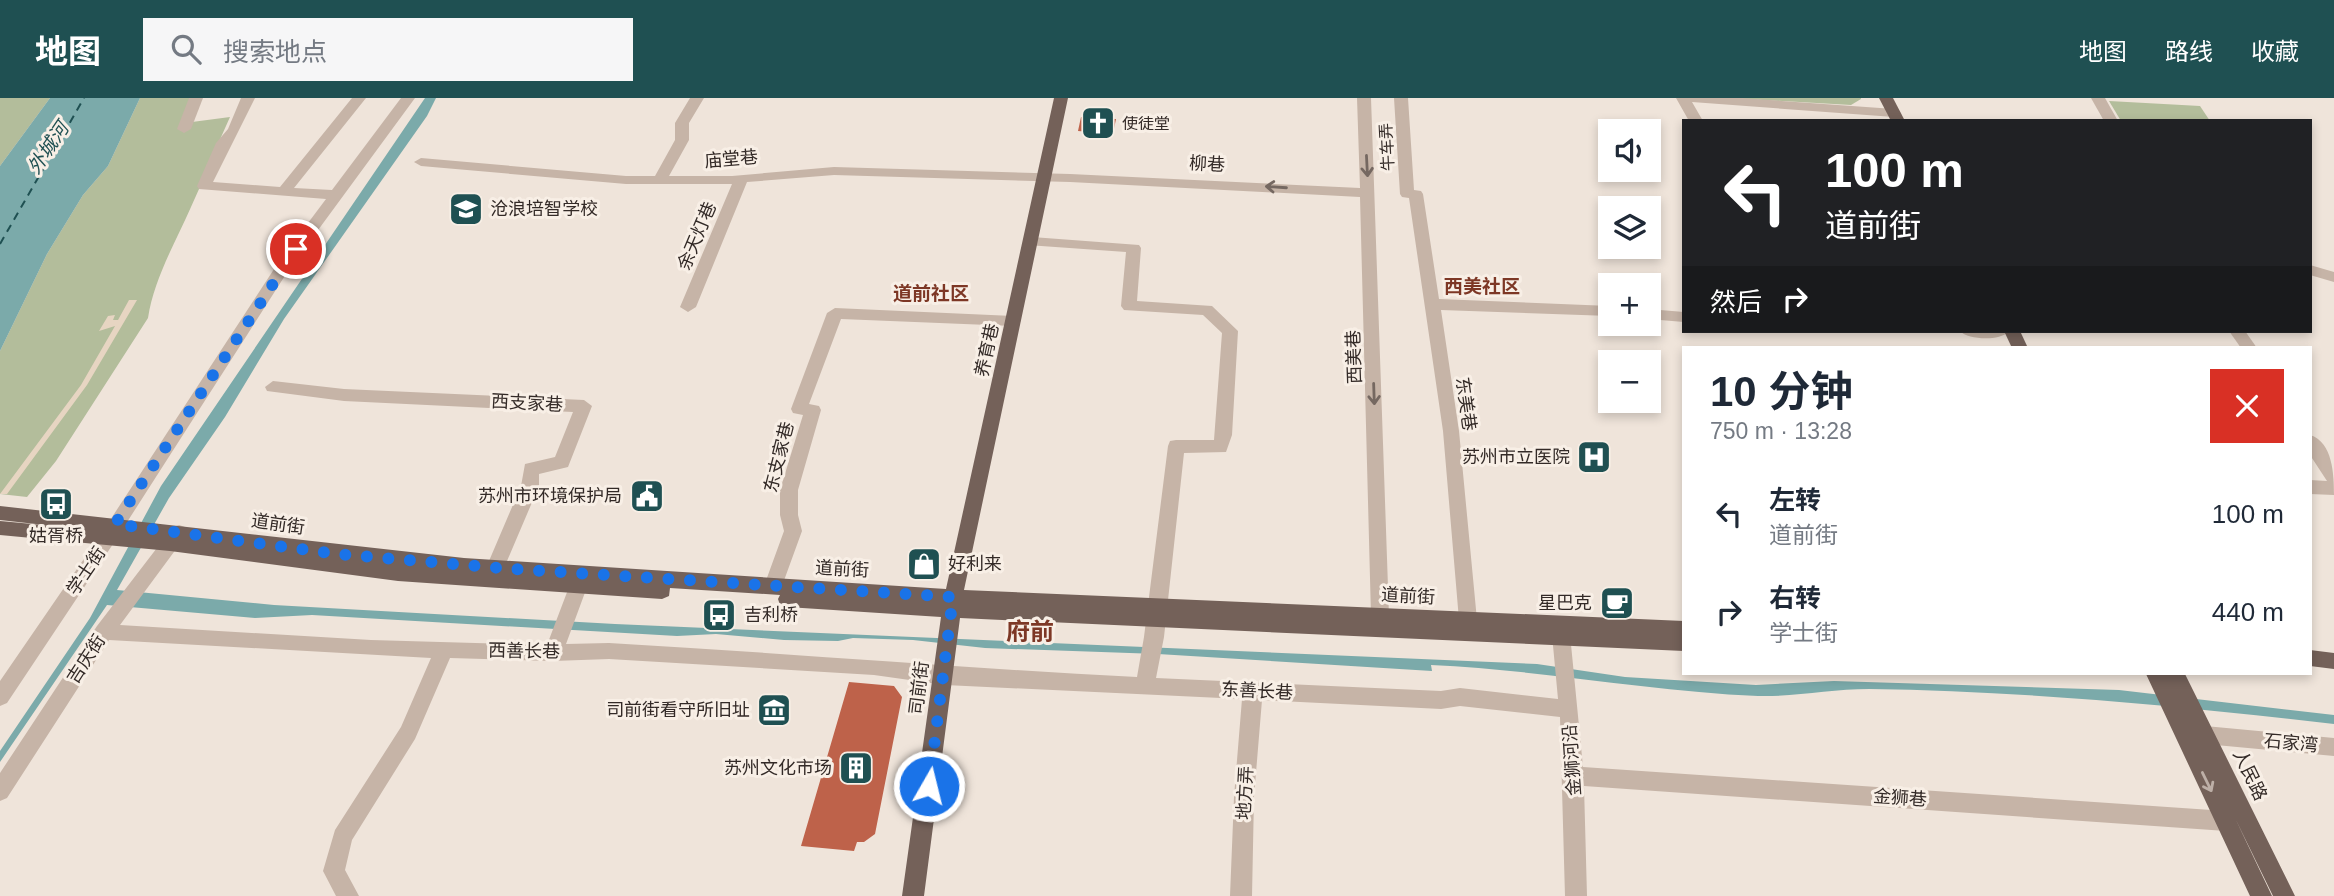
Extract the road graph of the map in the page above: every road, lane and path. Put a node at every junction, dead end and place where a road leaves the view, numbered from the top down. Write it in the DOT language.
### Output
graph roads {
  1 [pos="196,98"];
  2 [pos="248,98"];
  3 [pos="359,98"];
  4 [pos="408,98"];
  5 [pos="697,98"];
  6 [pos="1061,98"];
  7 [pos="1364,98"];
  8 [pos="1401,98"];
  9 [pos="1685,98"];
  10 [pos="1886,98"];
  11 [pos="1899,98"];
  12 [pos="2098,98"];
  13 [pos="1896,117"];
  14 [pos="1695,119"];
  15 [pos="1909,119"];
  16 [pos="2110,119"];
  17 [pos="184,129"];
  18 [pos="421,162"];
  19 [pos="1044,178"];
  20 [pos="741,179"];
  21 [pos="659,181"];
  22 [pos="284,191"];
  23 [pos="1368,193"];
  24 [pos="1411,194"];
  25 [pos="336,195"];
  26 [pos="1032,242"];
  27 [pos="2312,271"];
  28 [pos="2334,277"];
  29 [pos="1433,304"];
  30 [pos="688,307"];
  31 [pos="1598,311"];
  32 [pos="1661,315"];
  33 [pos="1682,317"];
  34 [pos="1013,321"];
  35 [pos="2006,333"];
  36 [pos="2018,346"];
  37 [pos="273,387"];
  38 [pos="2312,444"];
  39 [pos="2334,477"];
  40 [pos="2312,487"];
  41 [pos="2334,488"];
  42 [pos="0,513"];
  43 [pos="0,528"];
  44 [pos="119,533"];
  45 [pos="175,538"];
  46 [pos="495,568"];
  47 [pos="773,586"];
  48 [pos="578,587"];
  49 [pos="953,603"];
  50 [pos="1380,616"];
  51 [pos="1468,620"];
  52 [pos="1155,621"];
  53 [pos="1682,629"];
  54 [pos="1561,631"];
  55 [pos="104,632"];
  56 [pos="1682,643"];
  57 [pos="445,649"];
  58 [pos="553,653"];
  59 [pos="2312,658"];
  60 [pos="2334,661"];
  61 [pos="2312,670"];
  62 [pos="2334,672"];
  63 [pos="945,676"];
  64 [pos="2168,680"];
  65 [pos="1145,685"];
  66 [pos="1253,690"];
  67 [pos="0,697"];
  68 [pos="1568,709"];
  69 [pos="2203,732"];
  70 [pos="2334,747"];
  71 [pos="1574,776"];
  72 [pos="0,791"];
  73 [pos="2225,821"];
  74 [pos="348,896"];
  75 [pos="912,896"];
  76 [pos="1241,896"];
  77 [pos="1576,896"];
  78 [pos="2261,896"];
  79 [pos="2284,896"];
  1 -- 17 [label="street"];
  2 -- 22 [label="street"];
  3 -- 22 [label="street"];
  4 -- 25 [label="street, 学士街"];
  5 -- 21 [label="street"];
  6 -- 19 [label="main road, 养育巷"];
  7 -- 23 [label="street, 西美巷, one-way"];
  8 -- 24 [label="street, 牛车弄"];
  9 -- 13 [label="street"];
  9 -- 14 [label="street"];
  10 -- 13 [label="main road"];
  11 -- 15 [label="main road"];
  12 -- 16 [label="street"];
  18 -- 21 [label="street, 庙堂巷"];
  19 -- 20 [label="street, 庙堂巷"];
  23 -- 19 [label="street, 柳巷, one-way"];
  19 -- 26 [label="main road, 养育巷"];
  20 -- 21 [label="street, 庙堂巷"];
  20 -- 30 [label="street, 余天灯巷"];
  22 -- 25 [label="street"];
  23 -- 50 [label="street, 西美巷, one-way"];
  24 -- 29 [label="street, 东美巷"];
  25 -- 44 [label="street, 学士街"];
  26 -- 34 [label="main road, 养育巷"];
  26 -- 52 [label="street"];
  27 -- 28 [label="street"];
  29 -- 31 [label="street"];
  29 -- 51 [label="street, 东美巷"];
  32 -- 33 [label="street"];
  34 -- 47 [label="street, 东支家巷"];
  34 -- 49 [label="main road, 养育巷"];
  35 -- 36 [label="main road"];
  37 -- 46 [label="street, 西支家巷"];
  38 -- 39 [label="street"];
  40 -- 41 [label="street"];
  42 -- 44 [label="main road, 道前街"];
  43 -- 44 [label="main road, 道前街"];
  44 -- 45 [label="main road, 道前街"];
  44 -- 67 [label="street, 学士街"];
  45 -- 46 [label="main road, 道前街"];
  45 -- 48 [label="main road, 道前街"];
  45 -- 55 [label="street, 吉庆街"];
  46 -- 47 [label="main road, 道前街"];
  47 -- 49 [label="main road, 道前街"];
  48 -- 49 [label="main road, 道前街"];
  48 -- 58 [label="street"];
  49 -- 52 [label="main road, 道前街"];
  49 -- 63 [label="main road, 司前街"];
  50 -- 51 [label="main road, 道前街"];
  50 -- 52 [label="main road, 道前街"];
  51 -- 54 [label="main road, 道前街"];
  52 -- 54 [label="main road, 道前街"];
  52 -- 65 [label="street"];
  53 -- 54 [label="main road, 道前街"];
  54 -- 56 [label="main road, 道前街"];
  54 -- 68 [label="street, 金狮河沿"];
  55 -- 57 [label="street, 西善长巷"];
  55 -- 72 [label="street, 吉庆街"];
  57 -- 58 [label="street, 西善长巷"];
  57 -- 74 [label="street"];
  58 -- 63 [label="street, 西善长巷"];
  59 -- 60 [label="main road"];
  61 -- 62 [label="main road"];
  63 -- 65 [label="street, 东善长巷"];
  63 -- 75 [label="main road, 司前街"];
  64 -- 69 [label="main road, 人民路"];
  64 -- 73 [label="main road, 人民路, one-way"];
  65 -- 66 [label="street, 东善长巷"];
  66 -- 68 [label="street, 东善长巷"];
  66 -- 76 [label="street, 地方弄"];
  68 -- 71 [label="street, 金狮河沿"];
  69 -- 70 [label="street, 石家湾"];
  69 -- 79 [label="main road, 人民路"];
  71 -- 73 [label="street, 金狮巷"];
  71 -- 77 [label="street, 金狮河沿"];
  73 -- 78 [label="main road, 人民路"];
}
